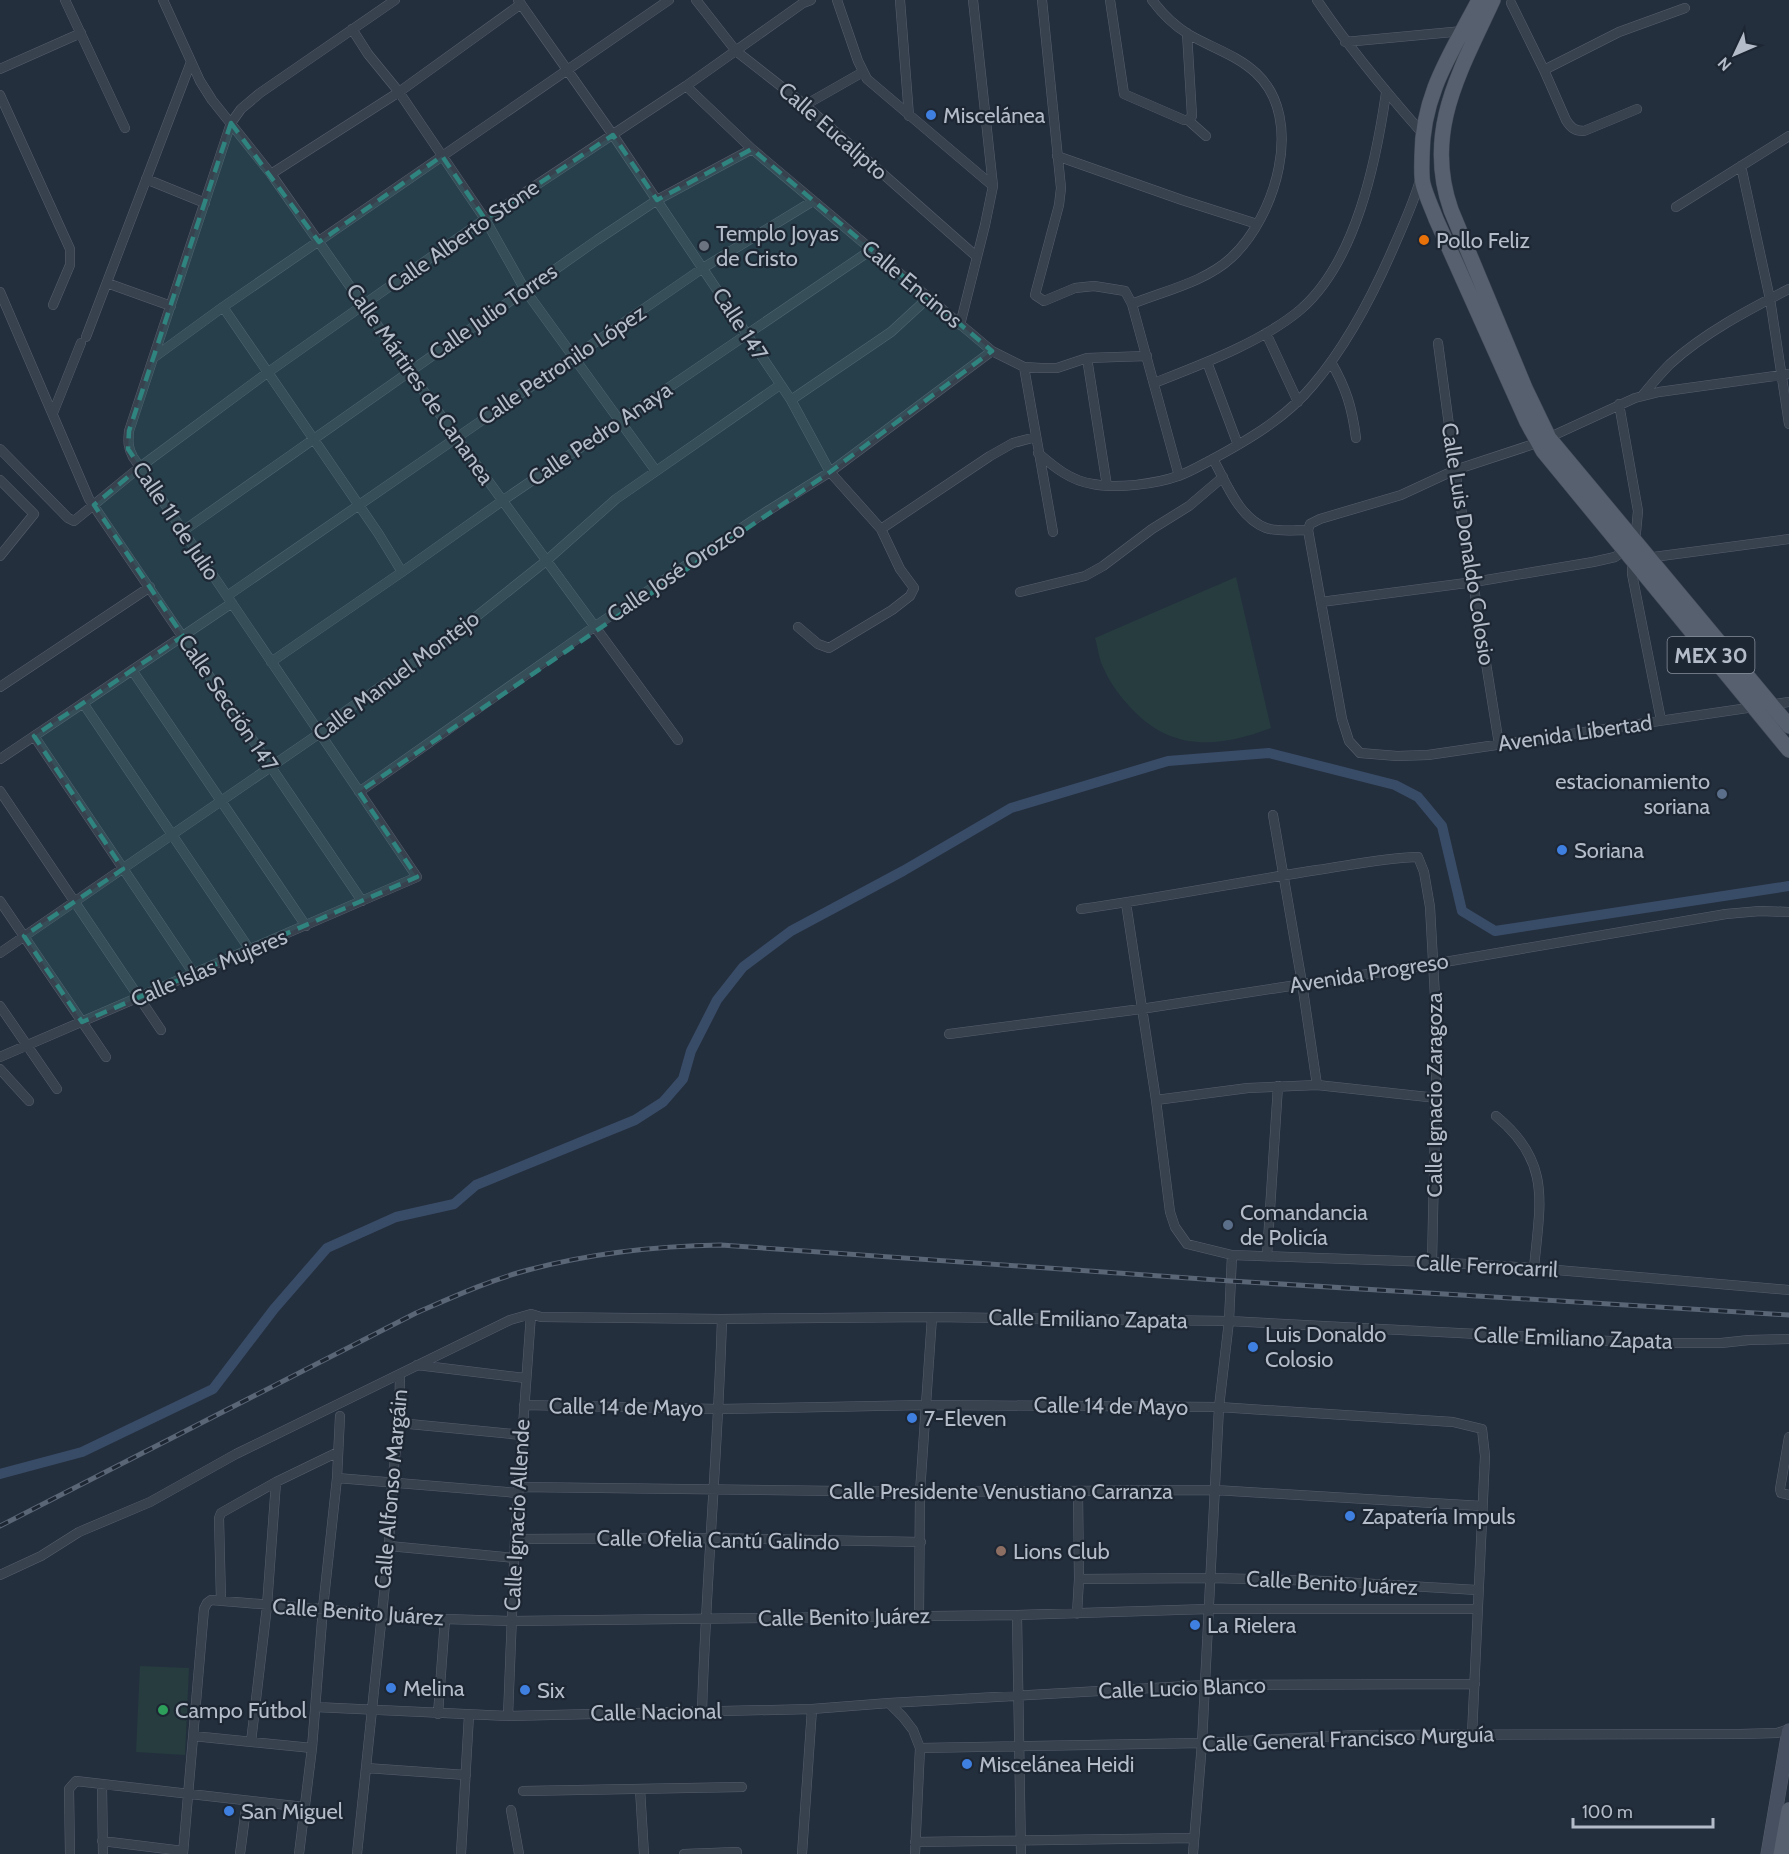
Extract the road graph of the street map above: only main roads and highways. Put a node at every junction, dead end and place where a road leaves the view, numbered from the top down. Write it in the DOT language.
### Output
graph roads {
  1 [pos="1479,0"];
  2 [pos="1493,0"];
  3 [pos="1543,440"];
  4 [pos="1630,552"];
  5 [pos="1789,726"];
  6 [pos="1789,750"];
  7 [pos="1789,1810"];
  8 [pos="1781,1854"];
  1 -- 3 [label="main road, MEX 30"];
  2 -- 3 [label="main road, MEX 30"];
  3 -- 4 [label="main road, MEX 30"];
  4 -- 5 [label="main road, MEX 30"];
  4 -- 6 [label="main road, MEX 30"];
  7 -- 8 [label="main road"];
}
